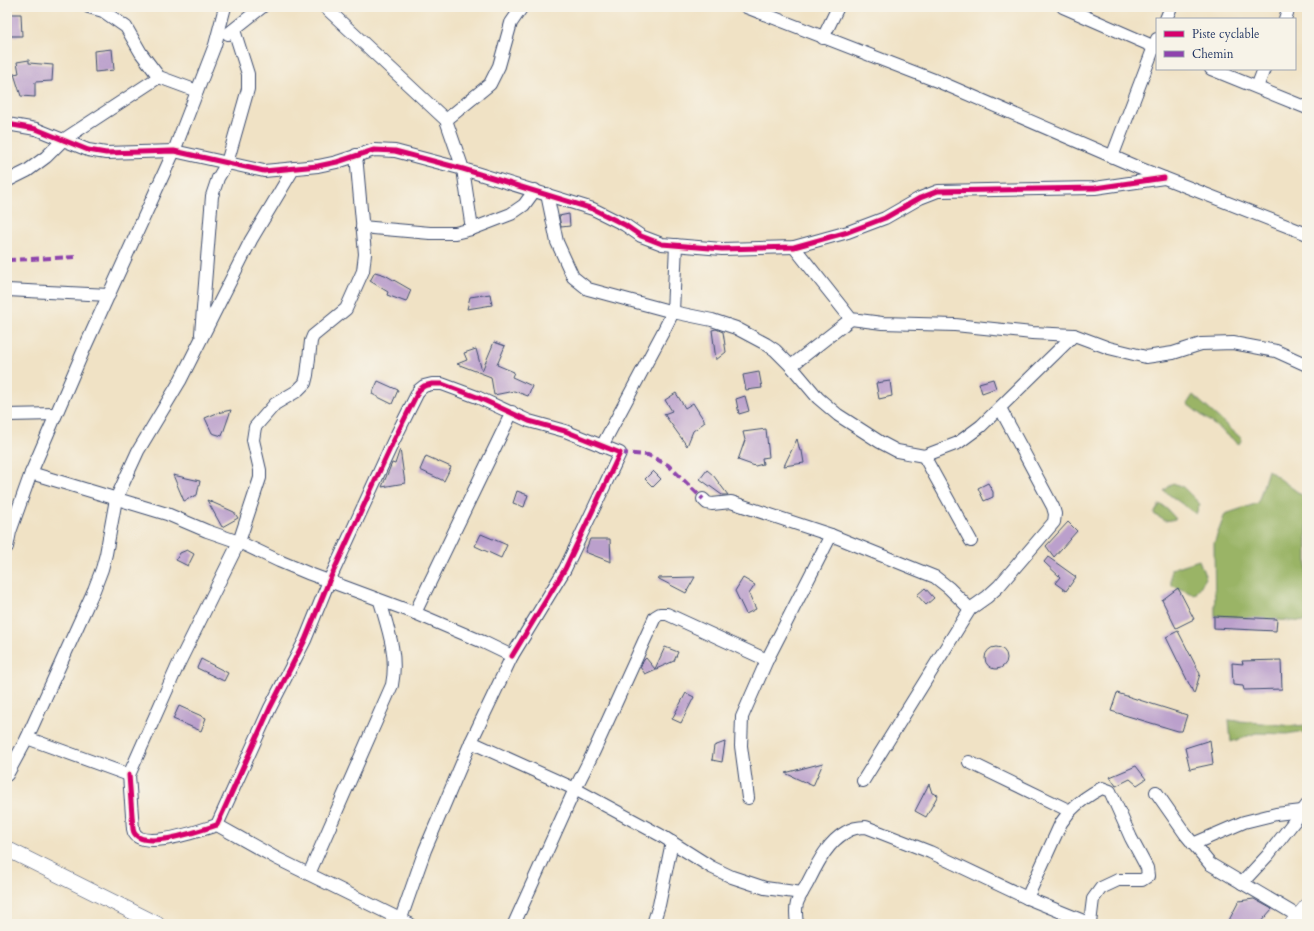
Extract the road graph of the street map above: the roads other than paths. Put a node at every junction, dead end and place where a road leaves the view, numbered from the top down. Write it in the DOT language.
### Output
graph roads {
  1 [pos="89,7"];
  2 [pos="225,7"];
  3 [pos="262,7"];
  4 [pos="325,7"];
  5 [pos="522,7"];
  6 [pos="746,7"];
  7 [pos="838,7"];
  8 [pos="1063,7"];
  9 [pos="1171,7"];
  10 [pos="1290,7"];
  11 [pos="1166,18"];
  12 [pos="1285,18"];
  13 [pos="234,30"];
  14 [pos="823,38"];
  15 [pos="1156,44"];
  16 [pos="215,45"];
  17 [pos="1214,70"];
  18 [pos="1264,70"];
  19 [pos="159,77"];
  20 [pos="1257,87"];
  21 [pos="197,91"];
  22 [pos="1307,108"];
  23 [pos="446,120"];
  24 [pos="7,124"];
  25 [pos="63,140"];
  26 [pos="174,151"];
  27 [pos="356,155"];
  28 [pos="1112,157"];
  29 [pos="227,162"];
  30 [pos="294,168"];
  31 [pos="463,168"];
  32 [pos="1164,178"];
  33 [pos="7,181"];
  34 [pos="535,190"];
  35 [pos="547,194"];
  36 [pos="362,227"];
  37 [pos="472,229"];
  38 [pos="1307,234"];
  39 [pos="676,246"];
  40 [pos="794,247"];
  41 [pos="7,290"];
  42 [pos="109,295"];
  43 [pos="673,312"];
  44 [pos="851,319"];
  45 [pos="1074,335"];
  46 [pos="201,341"];
  47 [pos="1307,365"];
  48 [pos="791,366"];
  49 [pos="1000,408"];
  50 [pos="512,412"];
  51 [pos="56,414"];
  52 [pos="7,415"];
  53 [pos="602,446"];
  54 [pos="924,456"];
  55 [pos="31,473"];
  56 [pos="116,499"];
  57 [pos="703,499"];
  58 [pos="830,535"];
  59 [pos="971,541"];
  60 [pos="239,542"];
  61 [pos="7,547"];
  62 [pos="329,581"];
  63 [pos="380,601"];
  64 [pos="970,609"];
  65 [pos="415,613"];
  66 [pos="512,656"];
  67 [pos="767,660"];
  68 [pos="27,738"];
  69 [pos="471,742"];
  70 [pos="969,762"];
  71 [pos="7,775"];
  72 [pos="129,775"];
  73 [pos="863,781"];
  74 [pos="575,789"];
  75 [pos="1156,792"];
  76 [pos="748,798"];
  77 [pos="1304,808"];
  78 [pos="1070,811"];
  79 [pos="217,825"];
  80 [pos="672,842"];
  81 [pos="1193,844"];
  82 [pos="7,849"];
  83 [pos="309,874"];
  84 [pos="1242,884"];
  85 [pos="802,892"];
  86 [pos="1027,898"];
  87 [pos="1299,915"];
  88 [pos="403,923"];
  89 [pos="157,924"];
  90 [pos="514,924"];
  91 [pos="653,924"];
  92 [pos="797,924"];
  93 [pos="1090,924"];
  1 -- 19 [label="street"];
  2 -- 16 [label="street"];
  3 -- 13 [label="street"];
  4 -- 23 [label="street"];
  5 -- 23 [label="street"];
  6 -- 14 [label="street"];
  7 -- 14 [label="street"];
  8 -- 15 [label="street"];
  9 -- 11 [label="street"];
  10 -- 12 [label="street"];
  13 -- 16 [label="street"];
  13 -- 29 [label="street"];
  14 -- 28 [label="street"];
  15 -- 28 [label="street"];
  16 -- 21 [label="street"];
  17 -- 20 [label="street"];
  18 -- 20 [label="street"];
  19 -- 21 [label="street"];
  19 -- 25 [label="street"];
  20 -- 22 [label="street"];
  21 -- 26 [label="street"];
  23 -- 31 [label="street"];
  24 -- 25 [label="street"];
  25 -- 26 [label="street"];
  25 -- 33 [label="street"];
  26 -- 29 [label="street"];
  26 -- 42 [label="street"];
  27 -- 30 [label="street"];
  27 -- 31 [label="street"];
  27 -- 36 [label="street"];
  28 -- 32 [label="street"];
  29 -- 30 [label="street"];
  29 -- 46 [label="street"];
  30 -- 46 [label="street"];
  31 -- 34 [label="street"];
  31 -- 37 [label="street"];
  32 -- 38 [label="street"];
  32 -- 40 [label="street"];
  34 -- 35 [label="street"];
  34 -- 37 [label="street"];
  35 -- 39 [label="street"];
  35 -- 43 [label="street"];
  36 -- 37 [label="street"];
  36 -- 60 [label="street"];
  39 -- 40 [label="street"];
  39 -- 43 [label="street"];
  40 -- 44 [label="street"];
  41 -- 42 [label="street"];
  42 -- 51 [label="street"];
  43 -- 48 [label="street"];
  43 -- 53 [label="street"];
  44 -- 45 [label="street"];
  44 -- 48 [label="street"];
  45 -- 47 [label="street"];
  45 -- 49 [label="street"];
  46 -- 56 [label="street"];
  48 -- 54 [label="street"];
  49 -- 54 [label="street"];
  49 -- 64 [label="street"];
  50 -- 53 [label="street"];
  50 -- 62 [label="street"];
  50 -- 65 [label="street"];
  51 -- 52 [label="street"];
  51 -- 55 [label="street"];
  53 -- 66 [label="street"];
  54 -- 59 [label="street"];
  55 -- 56 [label="street"];
  55 -- 61 [label="street"];
  56 -- 60 [label="street"];
  56 -- 68 [label="street"];
  57 -- 58 [label="street"];
  58 -- 64 [label="street"];
  58 -- 67 [label="street"];
  60 -- 62 [label="street"];
  60 -- 72 [label="street"];
  62 -- 63 [label="street"];
  62 -- 79 [label="street"];
  63 -- 65 [label="street"];
  63 -- 83 [label="street"];
  64 -- 73 [label="street"];
  65 -- 66 [label="street"];
  66 -- 69 [label="street"];
  67 -- 74 [label="street"];
  67 -- 76 [label="street"];
  68 -- 71 [label="street"];
  68 -- 72 [label="street"];
  69 -- 74 [label="street"];
  69 -- 88 [label="street"];
  70 -- 78 [label="street"];
  72 -- 79 [label="street"];
  74 -- 80 [label="street"];
  74 -- 90 [label="street"];
  75 -- 81 [label="street"];
  77 -- 81 [label="street"];
  77 -- 84 [label="street"];
  78 -- 86 [label="street"];
  78 -- 93 [label="street"];
  79 -- 83 [label="street"];
  80 -- 85 [label="street"];
  80 -- 91 [label="street"];
  81 -- 84 [label="street"];
  82 -- 89 [label="street"];
  83 -- 88 [label="street"];
  84 -- 87 [label="street"];
  85 -- 86 [label="street"];
  85 -- 92 [label="street"];
  86 -- 93 [label="street"];
}
